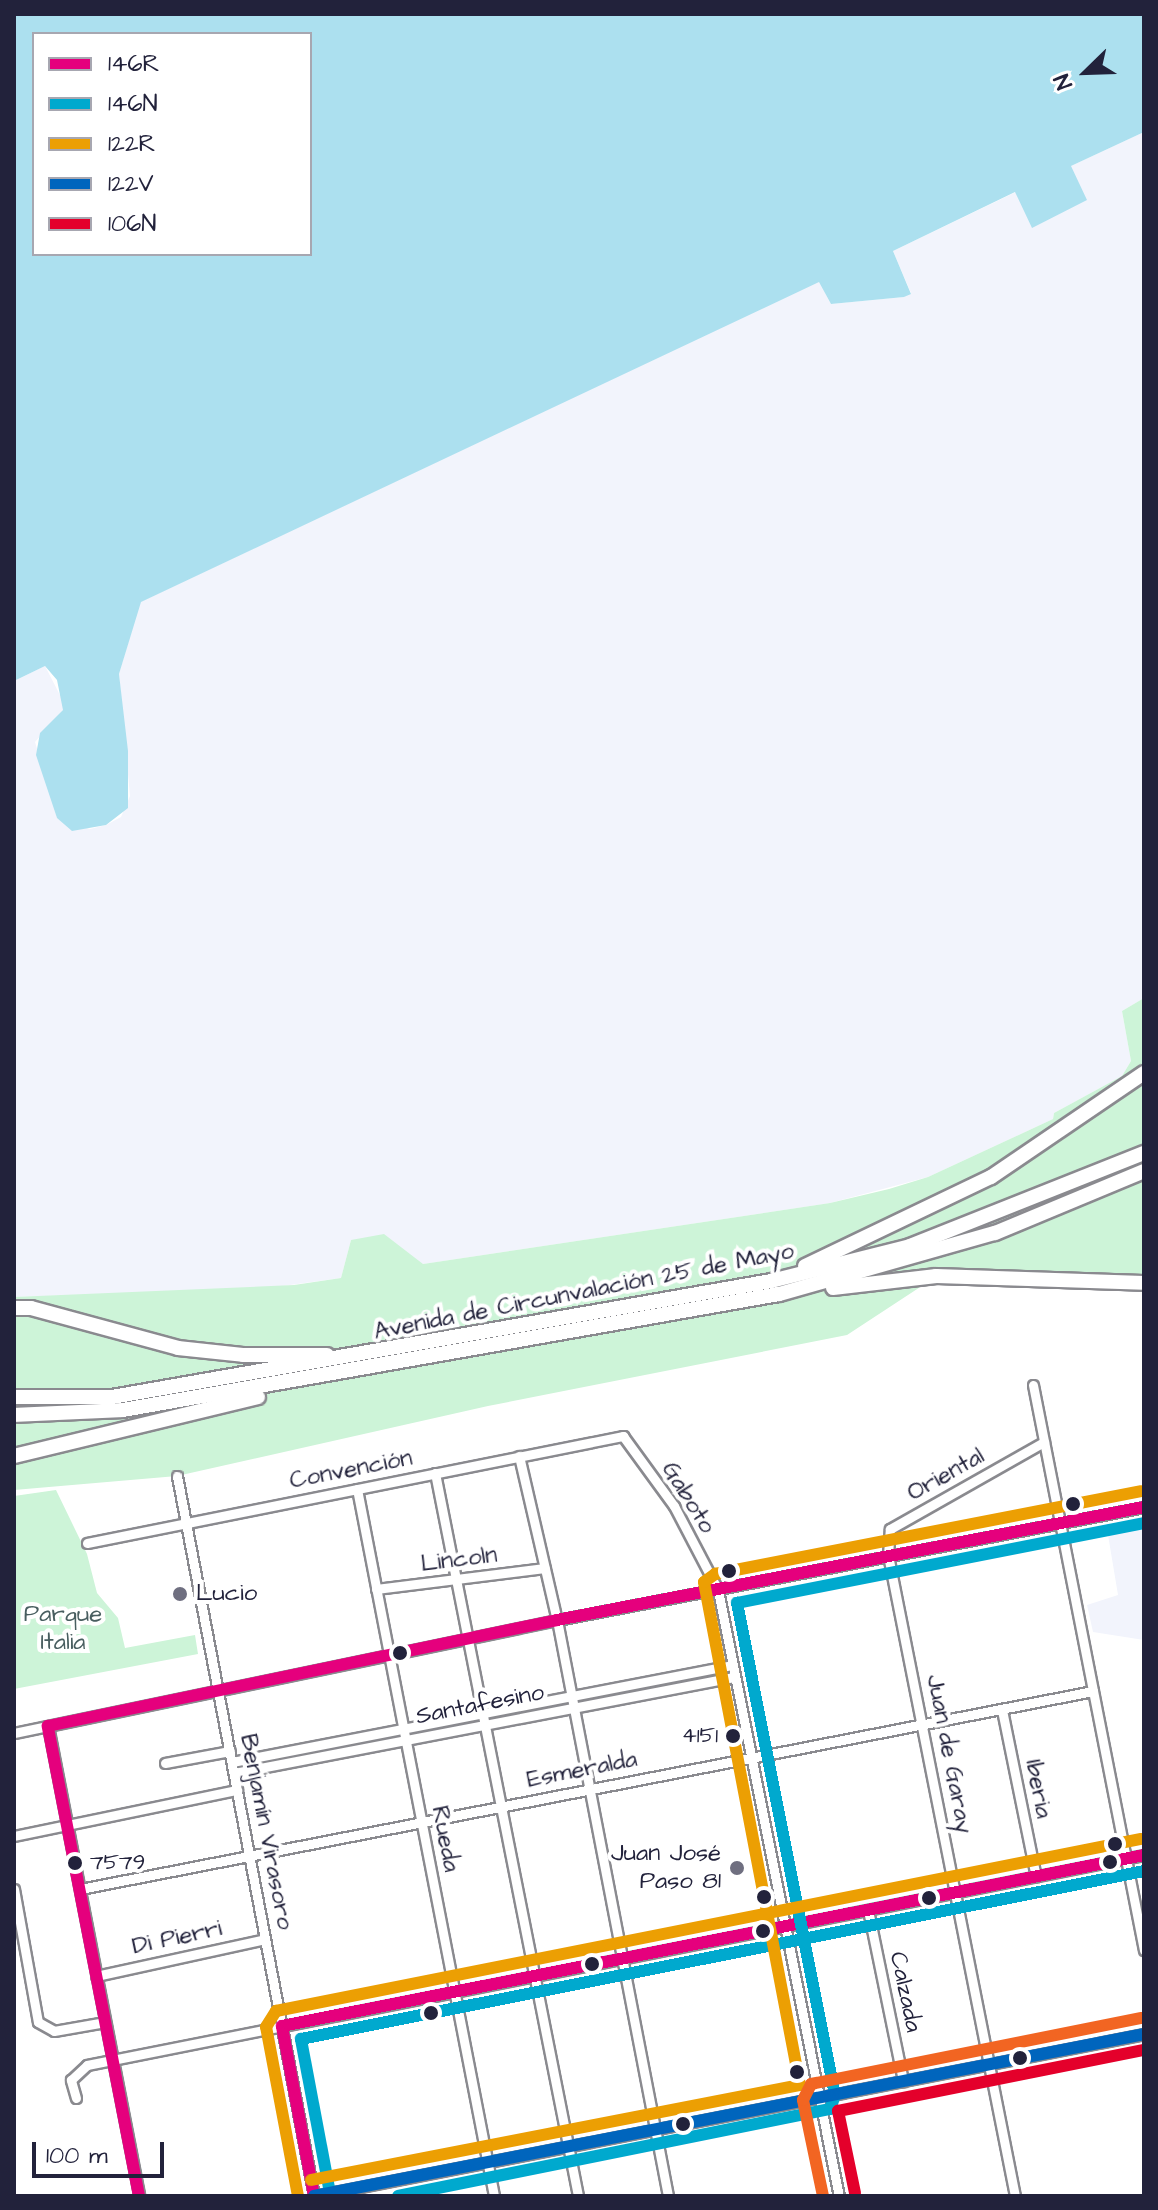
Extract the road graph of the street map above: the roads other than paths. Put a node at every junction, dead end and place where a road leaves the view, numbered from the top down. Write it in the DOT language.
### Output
graph roads {
  1 [pos="1144,1073"];
  2 [pos="1144,1153"];
  3 [pos="1144,1171"];
  4 [pos="1144,1283"];
  5 [pos="775,1288"];
  6 [pos="14,1308"];
  7 [pos="376,1354"];
  8 [pos="350,1373"];
  9 [pos="1033,1385"];
  10 [pos="14,1397"];
  11 [pos="14,1415"];
  12 [pos="623,1436"];
  13 [pos="1044,1442"];
  14 [pos="14,1456"];
  15 [pos="519,1456"];
  16 [pos="435,1473"];
  17 [pos="177,1476"];
  18 [pos="357,1489"];
  19 [pos="1144,1507"];
  20 [pos="186,1523"];
  21 [pos="1060,1523"];
  22 [pos="87,1543"];
  23 [pos="888,1555"];
  24 [pos="545,1568"];
  25 [pos="457,1583"];
  26 [pos="376,1589"];
  27 [pos="718,1590"];
  28 [pos="557,1620"];
  29 [pos="468,1638"];
  30 [pos="389,1655"];
  31 [pos="732,1665"];
  32 [pos="734,1677"];
  33 [pos="218,1689"];
  34 [pos="1093,1691"];
  35 [pos="571,1696"];
  36 [pos="574,1708"];
  37 [pos="1002,1710"];
  38 [pos="482,1713"];
  39 [pos="485,1725"];
  40 [pos="923,1725"];
  41 [pos="48,1726"];
  42 [pos="404,1728"];
  43 [pos="14,1733"];
  44 [pos="406,1740"];
  45 [pos="231,1756"];
  46 [pos="750,1759"];
  47 [pos="165,1763"];
  48 [pos="234,1773"];
  49 [pos="589,1789"];
  50 [pos="237,1790"];
  51 [pos="501,1806"];
  52 [pos="421,1821"];
  53 [pos="67,1825"];
  54 [pos="14,1836"];
  55 [pos="250,1855"];
  56 [pos="1144,1855"];
  57 [pos="1127,1858"];
  58 [pos="1036,1877"];
  59 [pos="14,1889"];
  60 [pos="80,1889"];
  61 [pos="956,1893"];
  62 [pos="868,1910"];
  63 [pos="784,1927"];
  64 [pos="265,1939"];
  65 [pos="1144,1947"];
  66 [pos="622,1960"];
  67 [pos="96,1976"];
  68 [pos="535,1977"];
  69 [pos="455,1993"];
  70 [pos="105,2022"];
  71 [pos="282,2026"];
  72 [pos="1144,2034"];
  73 [pos="113,2060"];
  74 [pos="991,2064"];
  75 [pos="903,2081"];
  76 [pos="76,2098"];
  77 [pos="819,2098"];
  78 [pos="655,2130"];
  79 [pos="568,2147"];
  80 [pos="487,2162"];
  81 [pos="369,2185"];
  82 [pos="139,2196"];
  83 [pos="314,2196"];
  84 [pos="374,2196"];
  85 [pos="494,2196"];
  86 [pos="578,2196"];
  87 [pos="668,2196"];
  88 [pos="839,2196"];
  89 [pos="1015,2196"];
  1 -- 5 [label="highway"];
  2 -- 5 [label="highway, Avenida de Circunvalación 25 de Mayo"];
  3 -- 5 [label="highway, Avenida de Circunvalación 25 de Mayo"];
  4 -- 5 [label="highway"];
  5 -- 7 [label="highway, Avenida de Circunvalación 25 de Mayo"];
  5 -- 8 [label="highway, Avenida de Circunvalación 25 de Mayo"];
  6 -- 7 [label="highway"];
  7 -- 10 [label="highway, Avenida de Circunvalación 25 de Mayo"];
  8 -- 11 [label="highway, Avenida de Circunvalación 25 de Mayo"];
  8 -- 14 [label="highway"];
  9 -- 13 [label="street"];
  12 -- 15 [label="street, Convención"];
  12 -- 27 [label="street, Gaboto"];
  13 -- 21 [label="street"];
  13 -- 23 [label="street, Oriental"];
  15 -- 16 [label="street, Convención"];
  15 -- 24 [label="street"];
  16 -- 18 [label="street, Convención"];
  16 -- 25 [label="street"];
  17 -- 20 [label="street, Benjamín Virasoro"];
  18 -- 20 [label="street, Convención"];
  18 -- 26 [label="street, Rueda"];
  19 -- 21 [label="street"];
  20 -- 22 [label="street, Convención"];
  20 -- 33 [label="street, Benjamín Virasoro"];
  21 -- 23 [label="street"];
  21 -- 34 [label="street"];
  23 -- 27 [label="street"];
  23 -- 40 [label="street, Juan de Garay"];
  24 -- 25 [label="street, Lincoln"];
  24 -- 28 [label="street"];
  25 -- 26 [label="street, Lincoln"];
  25 -- 29 [label="street"];
  26 -- 30 [label="street, Rueda"];
  27 -- 28 [label="street"];
  27 -- 31 [label="street, Gaboto"];
  28 -- 29 [label="street"];
  28 -- 35 [label="street"];
  29 -- 30 [label="street"];
  29 -- 38 [label="street"];
  30 -- 33 [label="street"];
  30 -- 42 [label="street, Rueda"];
  31 -- 32 [label="street, Gaboto"];
  31 -- 35 [label="street, Santafesino"];
  32 -- 36 [label="street, Santafesino"];
  32 -- 46 [label="street, Gaboto"];
  33 -- 41 [label="street"];
  33 -- 45 [label="street, Benjamín Virasoro"];
  34 -- 37 [label="street, Esmeralda"];
  34 -- 57 [label="street"];
  35 -- 36 [label="street"];
  35 -- 38 [label="street, Santafesino"];
  36 -- 39 [label="street, Santafesino"];
  36 -- 49 [label="street"];
  37 -- 40 [label="street, Esmeralda"];
  37 -- 58 [label="street, Iberia"];
  38 -- 39 [label="street"];
  38 -- 42 [label="street, Santafesino"];
  39 -- 44 [label="street, Santafesino"];
  39 -- 51 [label="street"];
  40 -- 46 [label="street, Esmeralda"];
  40 -- 61 [label="street, Juan de Garay"];
  41 -- 43 [label="street"];
  41 -- 53 [label="street"];
  42 -- 44 [label="street, Rueda"];
  42 -- 45 [label="street, Santafesino"];
  44 -- 48 [label="street, Santafesino"];
  44 -- 52 [label="street, Rueda"];
  45 -- 47 [label="street, Santafesino"];
  45 -- 48 [label="street, Benjamín Virasoro"];
  46 -- 49 [label="street, Esmeralda"];
  46 -- 63 [label="street, Gaboto"];
  48 -- 50 [label="street, Benjamín Virasoro"];
  49 -- 51 [label="street, Esmeralda"];
  49 -- 66 [label="street"];
  50 -- 53 [label="street"];
  50 -- 55 [label="street, Benjamín Virasoro"];
  51 -- 52 [label="street, Esmeralda"];
  51 -- 68 [label="street"];
  52 -- 55 [label="street, Esmeralda"];
  52 -- 69 [label="street, Rueda"];
  53 -- 54 [label="street"];
  53 -- 60 [label="street"];
  55 -- 60 [label="street, Esmeralda"];
  55 -- 64 [label="street, Benjamín Virasoro"];
  56 -- 57 [label="street"];
  57 -- 58 [label="street"];
  57 -- 65 [label="street"];
  58 -- 61 [label="street"];
  59 -- 70 [label="street"];
  60 -- 67 [label="street"];
  61 -- 62 [label="street"];
  61 -- 74 [label="street, Juan de Garay"];
  62 -- 63 [label="street"];
  62 -- 75 [label="street, Calzada"];
  63 -- 66 [label="street"];
  63 -- 77 [label="street, Gaboto"];
  64 -- 67 [label="street, Di Pierri"];
  64 -- 71 [label="street, Benjamín Virasoro"];
  66 -- 68 [label="street"];
  66 -- 78 [label="street"];
  67 -- 70 [label="street"];
  68 -- 69 [label="street"];
  68 -- 79 [label="street"];
  69 -- 71 [label="street"];
  69 -- 80 [label="street, Rueda"];
  70 -- 73 [label="street"];
  71 -- 73 [label="street"];
  71 -- 83 [label="street, Benjamín Virasoro"];
  72 -- 74 [label="street"];
  73 -- 76 [label="street"];
  73 -- 82 [label="street"];
  74 -- 75 [label="street"];
  74 -- 89 [label="street, Juan de Garay"];
  75 -- 77 [label="street"];
  77 -- 78 [label="street"];
  77 -- 88 [label="street, Gaboto"];
  78 -- 79 [label="street"];
  78 -- 87 [label="street"];
  79 -- 80 [label="street"];
  79 -- 86 [label="street"];
  80 -- 81 [label="street"];
  80 -- 85 [label="street, Rueda"];
  81 -- 83 [label="street"];
  81 -- 84 [label="street"];
}
